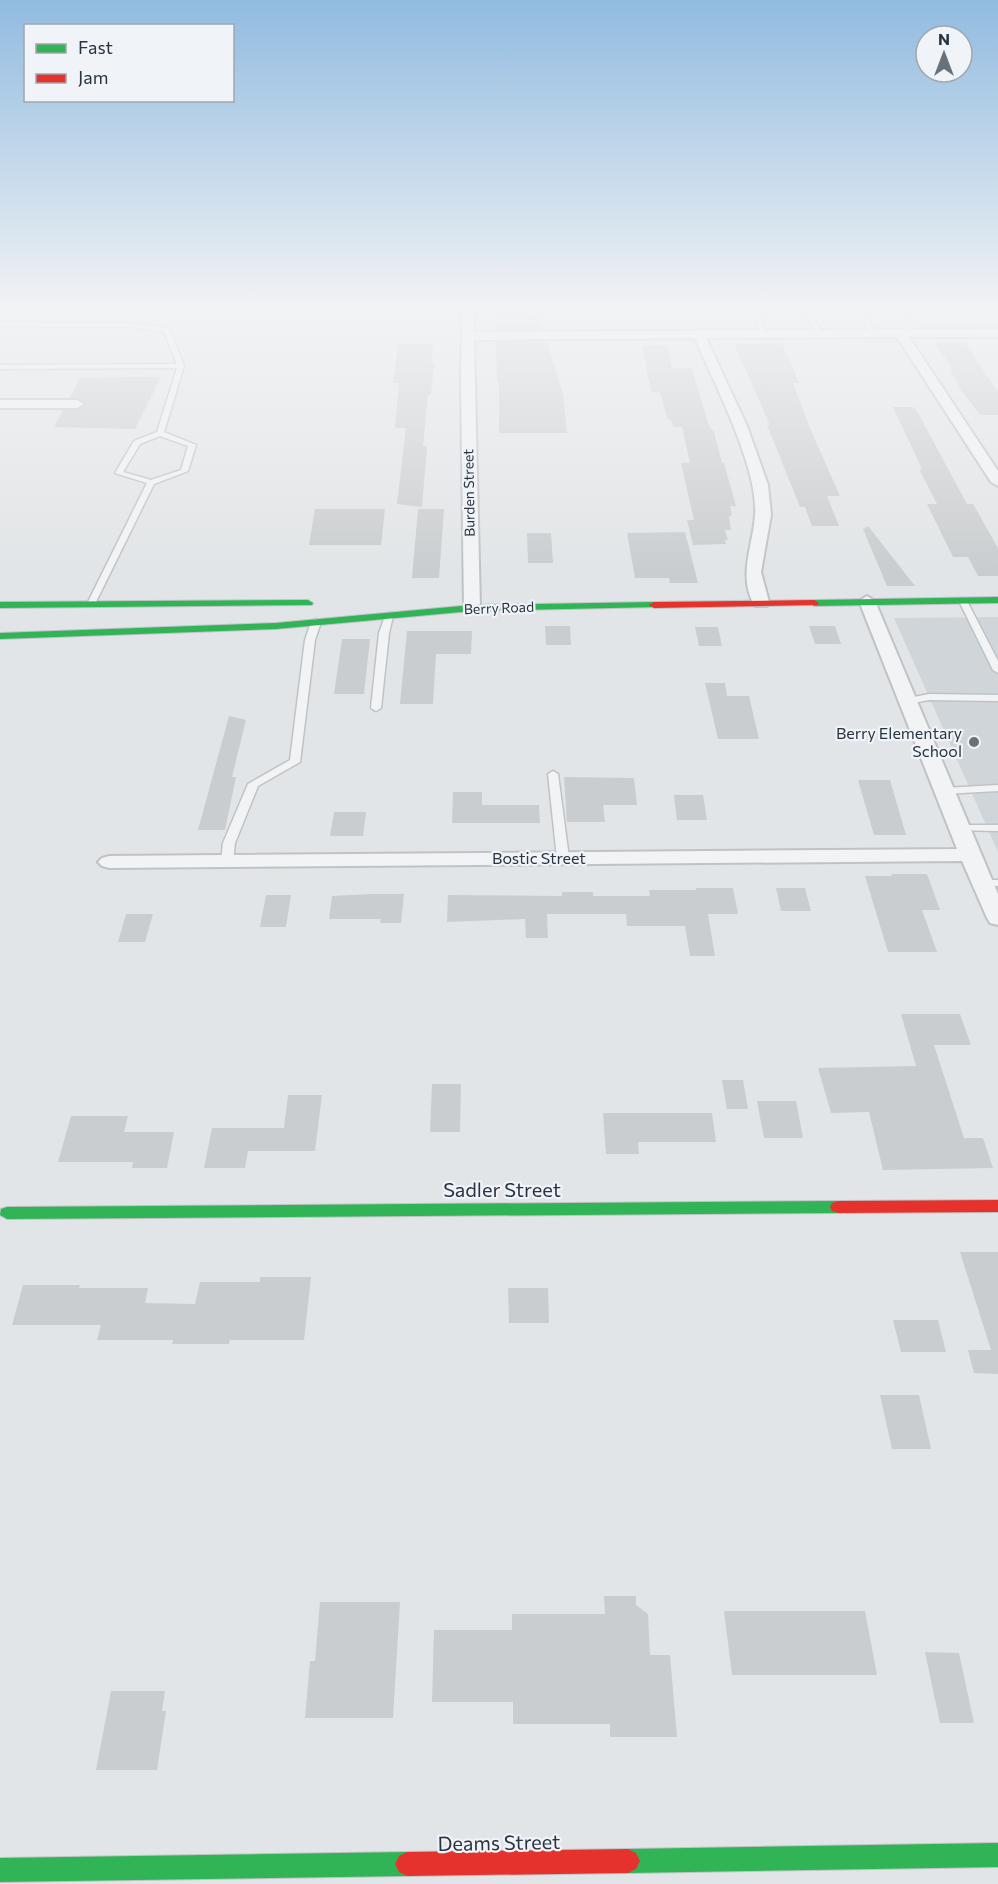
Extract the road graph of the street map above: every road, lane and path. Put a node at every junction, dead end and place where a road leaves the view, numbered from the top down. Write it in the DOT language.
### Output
graph roads {
  1 [pos="172,395"];
  2 [pos="467,395"];
  3 [pos="726,395"];
  4 [pos="944,395"];
  5 [pos="0,404"];
  6 [pos="76,404"];
  7 [pos="160,433"];
  8 [pos="151,482"];
  9 [pos="998,482"];
  10 [pos="998,600"];
  11 [pos="867,601"];
  12 [pos="963,601"];
  13 [pos="761,602"];
  14 [pos="323,603"];
  15 [pos="369,603"];
  16 [pos="0,604"];
  17 [pos="91,604"];
  18 [pos="209,604"];
  19 [pos="472,608"];
  20 [pos="389,616"];
  21 [pos="316,622"];
  22 [pos="191,631"];
  23 [pos="0,636"];
  24 [pos="998,670"];
  25 [pos="998,698"];
  26 [pos="907,701"];
  27 [pos="376,708"];
  28 [pos="554,774"];
  29 [pos="998,788"];
  30 [pos="944,791"];
  31 [pos="958,828"];
  32 [pos="998,828"];
  33 [pos="970,855"];
  34 [pos="563,858"];
  35 [pos="227,861"];
  36 [pos="109,862"];
  37 [pos="990,883"];
  38 [pos="998,918"];
  39 [pos="998,1206"];
  40 [pos="7,1214"];
  41 [pos="998,1855"];
  42 [pos="0,1870"];
  43 [pos="399,1874"];
  1 -- 7 [label="lane"];
  2 -- 19 [label="street, Burden Street"];
  3 -- 13 [label="street"];
  4 -- 9 [label="street"];
  5 -- 6 [label="street"];
  7 -- 8 [label="lane"];
  7 -- 8 [label="lane"];
  8 -- 17 [label="lane"];
  10 -- 12 [label="street, Berry Road"];
  11 -- 12 [label="street, Berry Road"];
  11 -- 13 [label="street, Berry Road"];
  11 -- 26 [label="street"];
  12 -- 24 [label="lane"];
  13 -- 19 [label="street, Berry Road"];
  14 -- 18 [label="street"];
  15 -- 19 [label="street"];
  16 -- 17 [label="street"];
  17 -- 18 [label="street"];
  18 -- 22 [label="street"];
  19 -- 20 [label="street, Berry Road"];
  20 -- 21 [label="street, Berry Road"];
  20 -- 27 [label="lane"];
  21 -- 22 [label="street, Berry Road"];
  21 -- 35 [label="lane"];
  22 -- 23 [label="street, Berry Road"];
  25 -- 26 [label="lane"];
  26 -- 30 [label="street"];
  28 -- 34 [label="lane"];
  29 -- 30 [label="lane"];
  30 -- 31 [label="street"];
  31 -- 32 [label="lane"];
  31 -- 33 [label="street"];
  33 -- 34 [label="street, Bostic Street"];
  33 -- 37 [label="street"];
  34 -- 35 [label="street, Bostic Street"];
  35 -- 36 [label="street, Bostic Street"];
  37 -- 38 [label="street"];
  39 -- 40 [label="street, Sadler Street"];
  41 -- 43 [label="street, Deams Street"];
  42 -- 43 [label="street, Deams Street"];
}
